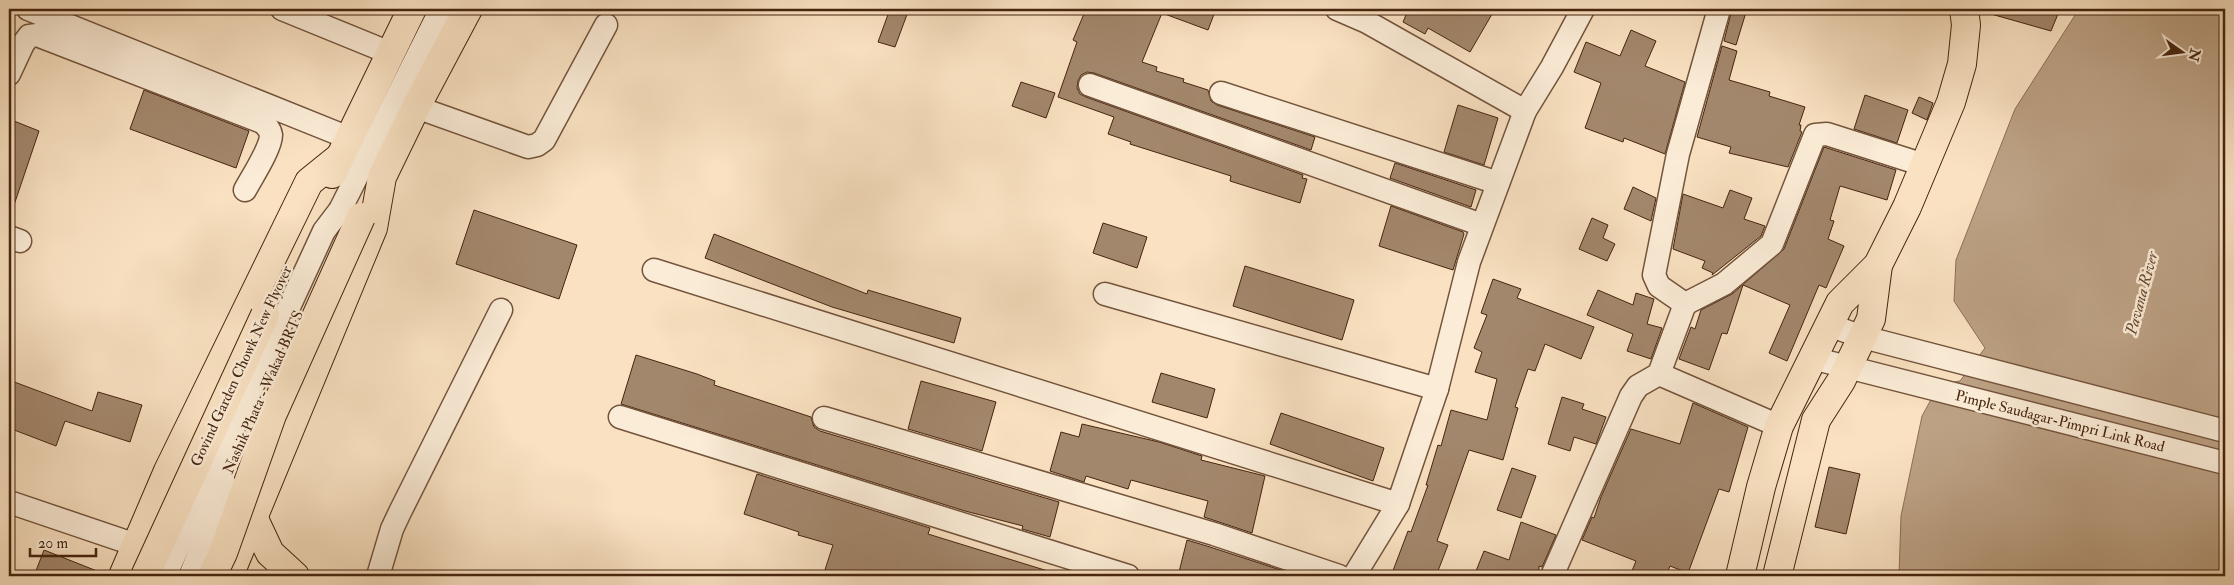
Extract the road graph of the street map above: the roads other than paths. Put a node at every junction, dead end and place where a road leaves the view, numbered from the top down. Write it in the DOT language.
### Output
graph roads {
  1 [pos="28,9"];
  2 [pos="282,9"];
  3 [pos="412,9"];
  4 [pos="441,9"];
  5 [pos="468,9"];
  6 [pos="1337,9"];
  7 [pos="1720,9"];
  8 [pos="1964,9"];
  9 [pos="1574,12"];
  10 [pos="606,25"];
  11 [pos="390,54"];
  12 [pos="9,74"];
  13 [pos="1090,85"];
  14 [pos="1221,93"];
  15 [pos="416,107"];
  16 [pos="1525,111"];
  17 [pos="345,147"];
  18 [pos="1924,165"];
  19 [pos="382,177"];
  20 [pos="1498,183"];
  21 [pos="245,190"];
  22 [pos="350,213"];
  23 [pos="1482,225"];
  24 [pos="1878,265"];
  25 [pos="654,270"];
  26 [pos="1105,294"];
  27 [pos="1685,304"];
  28 [pos="501,310"];
  29 [pos="1828,325"];
  30 [pos="1863,337"];
  31 [pos="1812,358"];
  32 [pos="1848,368"];
  33 [pos="1659,374"];
  34 [pos="1436,388"];
  35 [pos="620,417"];
  36 [pos="824,418"];
  37 [pos="1779,426"];
  38 [pos="2225,431"];
  39 [pos="2225,462"];
  40 [pos="9,502"];
  41 [pos="1398,504"];
  42 [pos="254,519"];
  43 [pos="136,545"];
  44 [pos="123,576"];
  45 [pos="145,576"];
  46 [pos="165,576"];
  47 [pos="190,576"];
  48 [pos="212,576"];
  49 [pos="224,576"];
  50 [pos="229,576"];
  51 [pos="295,576"];
  52 [pos="378,576"];
  53 [pos="1128,576"];
  54 [pos="1339,576"];
  55 [pos="1354,576"];
  56 [pos="1552,576"];
  57 [pos="1740,576"];
  58 [pos="1777,576"];
  1 -- 17 [label="street"];
  2 -- 11 [label="street"];
  3 -- 11 [label="main road, Govind Garden Chowk New Flyover"];
  4 -- 22 [label="street, Nashik Phata - Wakad BRTS"];
  5 -- 15 [label="main road"];
  6 -- 16 [label="street"];
  7 -- 27 [label="street"];
  8 -- 18 [label="main road"];
  9 -- 16 [label="street"];
  10 -- 15 [label="street"];
  11 -- 17 [label="main road, Govind Garden Chowk New Flyover"];
  12 -- 21 [label="street"];
  13 -- 23 [label="street"];
  14 -- 20 [label="street"];
  15 -- 19 [label="main road"];
  16 -- 20 [label="street"];
  17 -- 43 [label="main road"];
  17 -- 45 [label="main road, Govind Garden Chowk New Flyover, bridge"];
  18 -- 24 [label="main road"];
  18 -- 27 [label="street"];
  19 -- 22 [label="main road"];
  19 -- 42 [label="main road"];
  20 -- 23 [label="street"];
  22 -- 46 [label="street, Nashik Phata - Wakad BRTS, bridge"];
  22 -- 47 [label="street, Nashik Phata - Wakad BRTS, bridge"];
  22 -- 48 [label="main road, bridge"];
  23 -- 34 [label="street"];
  24 -- 29 [label="main road"];
  24 -- 30 [label="main road"];
  25 -- 41 [label="street"];
  26 -- 34 [label="street"];
  27 -- 33 [label="street"];
  28 -- 52 [label="street"];
  29 -- 30 [label="street, Pimple Saudagar-Pimpri Link Road"];
  29 -- 31 [label="main road"];
  30 -- 32 [label="main road"];
  30 -- 38 [label="street, Pimple Saudagar-Pimpri Link Road"];
  31 -- 32 [label="street, Pimple Saudagar-Pimpri Link Road"];
  31 -- 37 [label="main road"];
  32 -- 39 [label="street, Pimple Saudagar-Pimpri Link Road"];
  32 -- 58 [label="main road"];
  33 -- 37 [label="street"];
  33 -- 56 [label="street"];
  34 -- 41 [label="street"];
  35 -- 53 [label="street"];
  36 -- 54 [label="street"];
  37 -- 57 [label="main road"];
  40 -- 43 [label="street"];
  41 -- 55 [label="street"];
  42 -- 50 [label="main road"];
  42 -- 51 [label="main road"];
  43 -- 44 [label="main road"];
  43 -- 49 [label="main road"];
}
